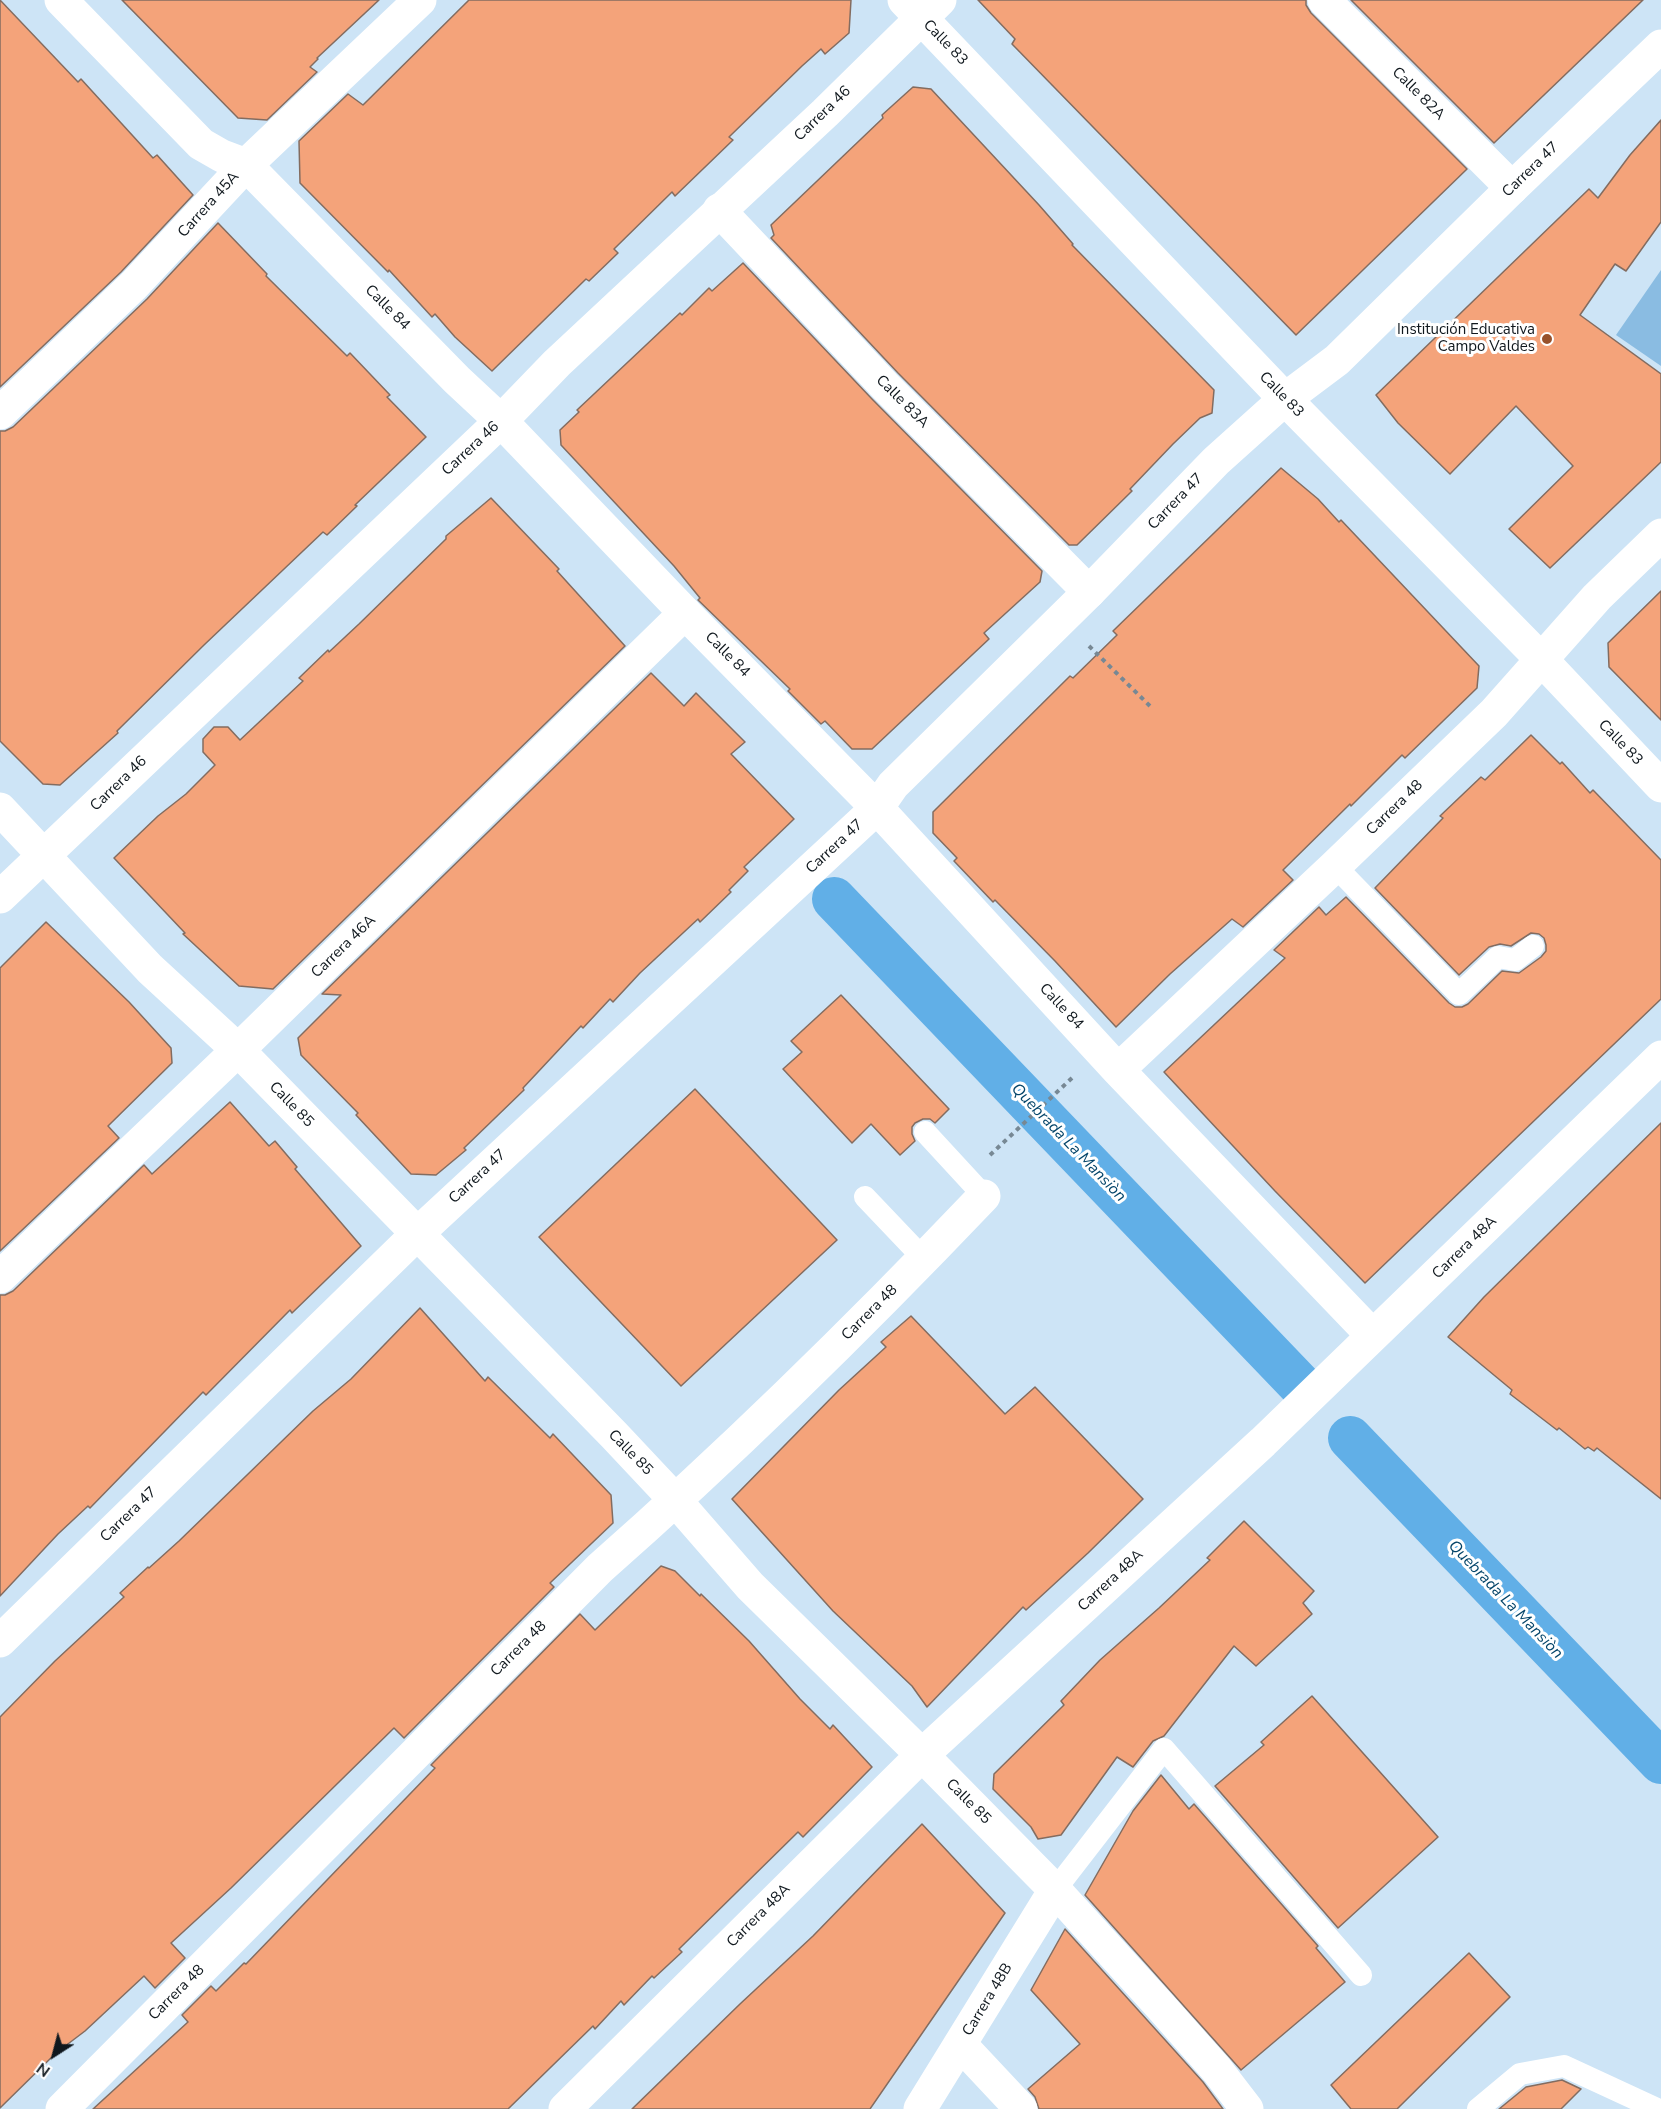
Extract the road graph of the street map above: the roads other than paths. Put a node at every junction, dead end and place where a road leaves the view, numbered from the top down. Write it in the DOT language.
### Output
graph roads {
  1 [pos="61,0"];
  2 [pos="420,0"];
  3 [pos="1324,0"];
  4 [pos="922,6"];
  5 [pos="1661,46"];
  6 [pos="246,165"];
  7 [pos="1512,188"];
  8 [pos="719,210"];
  9 [pos="1285,399"];
  10 [pos="0,413"];
  11 [pos="501,421"];
  12 [pos="1661,535"];
  13 [pos="1089,592"];
  14 [pos="685,613"];
  15 [pos="1540,659"];
  16 [pos="1661,786"];
  17 [pos="877,808"];
  18 [pos="0,809"];
  19 [pos="44,854"];
  20 [pos="1335,866"];
  21 [pos="0,897"];
  22 [pos="1533,946"];
  23 [pos="238,1050"];
  24 [pos="1661,1057"];
  25 [pos="1118,1070"];
  26 [pos="925,1132"];
  27 [pos="984,1196"];
  28 [pos="865,1197"];
  29 [pos="417,1234"];
  30 [pos="924,1259"];
  31 [pos="0,1277"];
  32 [pos="1372,1335"];
  33 [pos="676,1501"];
  34 [pos="0,1641"];
  35 [pos="922,1755"];
  36 [pos="1055,1890"];
  37 [pos="1361,1975"];
  38 [pos="961,2045"];
  39 [pos="62,2109"];
  40 [pos="565,2109"];
  41 [pos="921,2109"];
  42 [pos="1021,2109"];
  43 [pos="1247,2109"];
  44 [pos="1478,2109"];
  45 [pos="1657,2109"];
  1 -- 6 [label="street, Calle 84"];
  2 -- 6 [label="street, Carrera 45A"];
  3 -- 7 [label="street, Calle 82A"];
  4 -- 8 [label="street, Carrera 46"];
  4 -- 9 [label="street, Calle 83"];
  5 -- 7 [label="street, Carrera 47"];
  6 -- 10 [label="street, Carrera 45A"];
  6 -- 11 [label="street, Calle 84"];
  7 -- 9 [label="street, Carrera 47"];
  8 -- 11 [label="street, Carrera 46"];
  8 -- 13 [label="street, Calle 83A"];
  9 -- 13 [label="street, Carrera 47"];
  9 -- 15 [label="street, Calle 83"];
  11 -- 14 [label="street, Calle 84"];
  11 -- 19 [label="street, Carrera 46"];
  12 -- 15 [label="street, Carrera 48"];
  13 -- 17 [label="street, Carrera 47"];
  14 -- 17 [label="street, Calle 84"];
  14 -- 23 [label="street, Carrera 46A"];
  15 -- 16 [label="street, Calle 83"];
  15 -- 20 [label="street, Carrera 48"];
  17 -- 25 [label="street, Calle 84"];
  17 -- 29 [label="street, Carrera 47"];
  18 -- 19 [label="street, Calle 85"];
  19 -- 21 [label="street, Carrera 46"];
  19 -- 23 [label="street, Calle 85"];
  20 -- 22 [label="lane"];
  20 -- 25 [label="street, Carrera 48"];
  23 -- 29 [label="street, Calle 85"];
  23 -- 31 [label="street, Carrera 46A"];
  24 -- 32 [label="street, Carrera 48A"];
  25 -- 32 [label="street, Calle 84"];
  26 -- 27 [label="lane"];
  27 -- 30 [label="street, Carrera 48"];
  28 -- 30 [label="lane"];
  29 -- 33 [label="street, Calle 85"];
  29 -- 34 [label="street, Carrera 47"];
  30 -- 33 [label="street, Carrera 48"];
  32 -- 35 [label="street, Carrera 48A"];
  33 -- 35 [label="street, Calle 85"];
  33 -- 39 [label="street, Carrera 48"];
  35 -- 36 [label="street, Calle 85"];
  35 -- 40 [label="street, Carrera 48A"];
  36 -- 37 [label="lane"];
  36 -- 38 [label="street, Carrera 48B"];
  36 -- 43 [label="street, Calle 85"];
  38 -- 41 [label="street, Carrera 48B"];
  38 -- 42 [label="street"];
  44 -- 45 [label="lane"];
}
